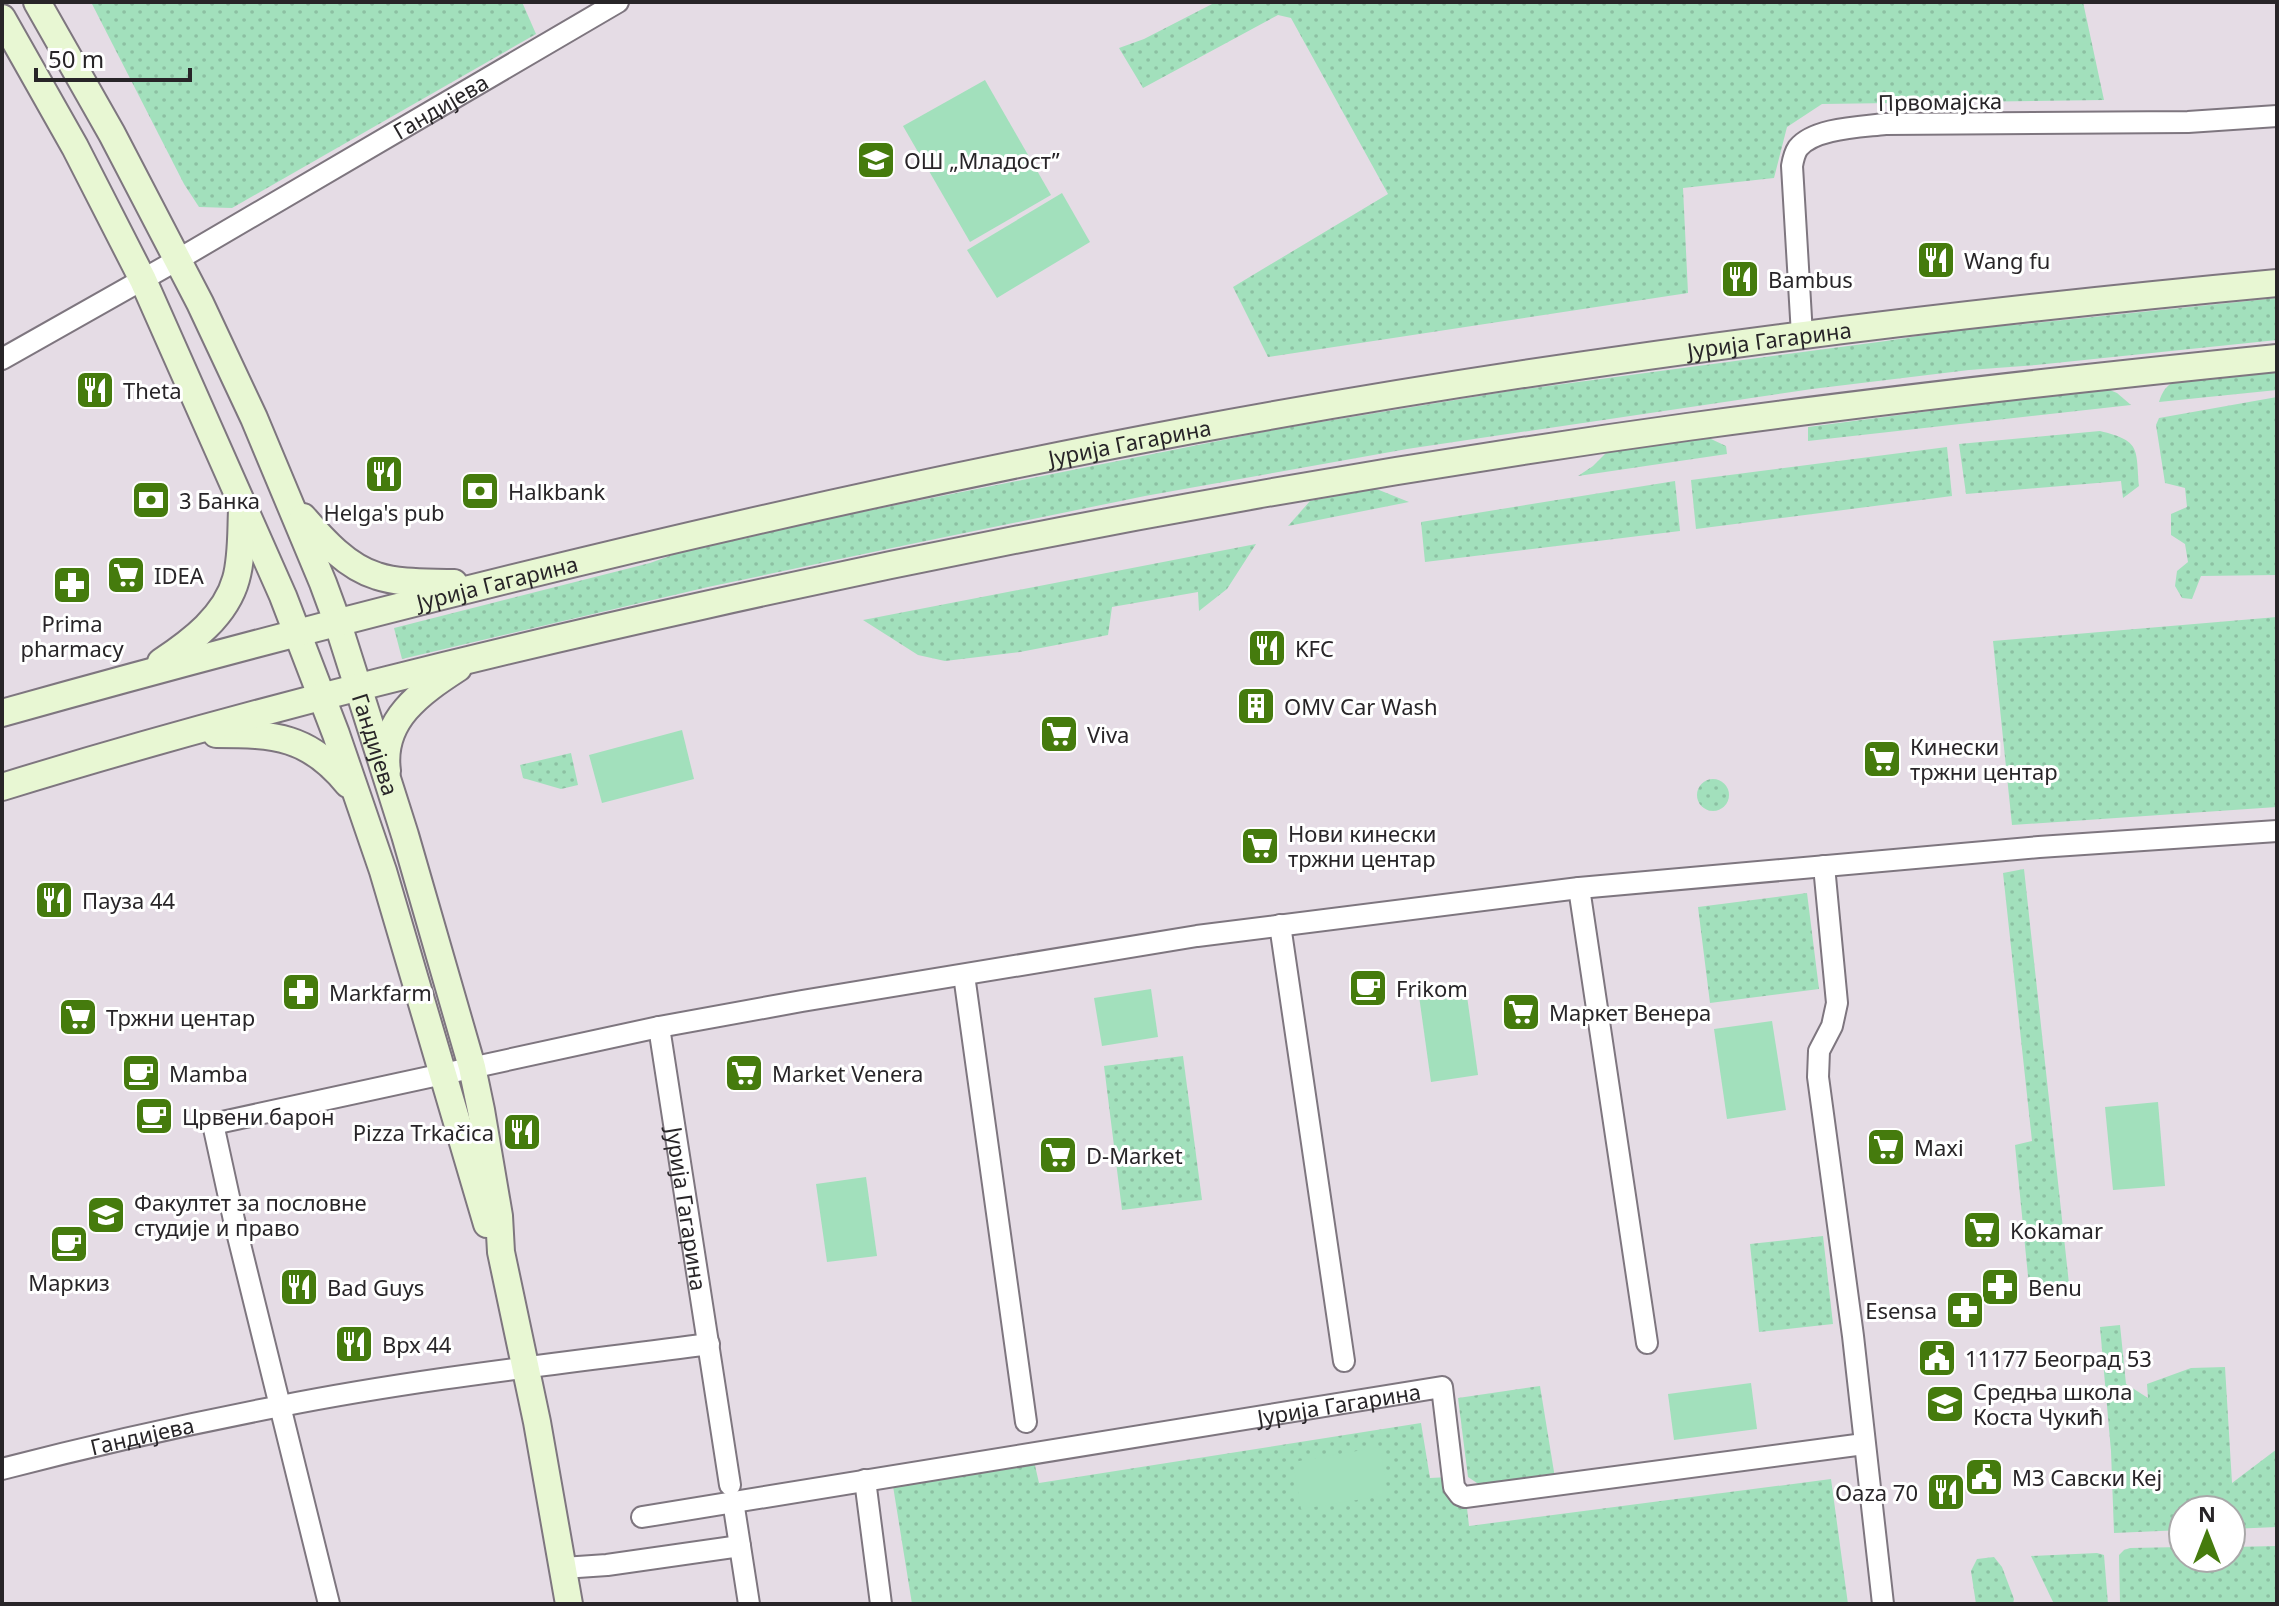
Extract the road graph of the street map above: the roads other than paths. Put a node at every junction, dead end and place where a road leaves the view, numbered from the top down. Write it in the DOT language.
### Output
graph roads {
  1 [pos="37,2"];
  2 [pos="618,2"];
  3 [pos="2,18"];
  4 [pos="2277,116"];
  5 [pos="179,259"];
  6 [pos="143,280"];
  7 [pos="2277,283"];
  8 [pos="1802,335"];
  9 [pos="2277,358"];
  10 [pos="2,359"];
  11 [pos="289,502"];
  12 [pos="243,504"];
  13 [pos="485,584"];
  14 [pos="337,621"];
  15 [pos="297,631"];
  16 [pos="471,659"];
  17 [pos="144,673"];
  18 [pos="357,687"];
  19 [pos="321,696"];
  20 [pos="2,713"];
  21 [pos="169,737"];
  22 [pos="2,787"];
  23 [pos="390,787"];
  24 [pos="357,794"];
  25 [pos="2277,831"];
  26 [pos="1824,866"];
  27 [pos="1579,888"];
  28 [pos="1280,925"];
  29 [pos="964,975"];
  30 [pos="659,1027"];
  31 [pos="472,1067"];
  32 [pos="443,1073"];
  33 [pos="501,1252"];
  34 [pos="1647,1343"];
  35 [pos="709,1344"];
  36 [pos="1344,1361"];
  37 [pos="526,1368"];
  38 [pos="281,1406"];
  39 [pos="1026,1422"];
  40 [pos="1864,1444"];
  41 [pos="2,1469"];
  42 [pos="865,1480"];
  43 [pos="732,1493"];
  44 [pos="642,1517"];
  45 [pos="740,1546"];
  46 [pos="563,1568"];
  47 [pos="329,1604"];
  48 [pos="569,1604"];
  49 [pos="749,1604"];
  50 [pos="881,1604"];
  51 [pos="1883,1604"];
  1 -- 5 [label="main road, Гандијева"];
  2 -- 5 [label="street, Гандијева"];
  3 -- 6 [label="main road, Гандијева"];
  4 -- 8 [label="street, Првомајска"];
  5 -- 6 [label="street, Гандијева"];
  5 -- 11 [label="main road, Гандијева"];
  6 -- 10 [label="street"];
  6 -- 12 [label="main road, Гандијева"];
  7 -- 8 [label="main road, Јурија Гагарина"];
  8 -- 13 [label="main road, Јурија Гагарина"];
  9 -- 16 [label="main road"];
  11 -- 13 [label="main road"];
  11 -- 14 [label="main road, Гандијева"];
  12 -- 15 [label="main road, Гандијева"];
  12 -- 17 [label="main road"];
  13 -- 14 [label="main road, Јурија Гагарина"];
  14 -- 15 [label="main road, Јурија Гагарина"];
  14 -- 18 [label="main road, Гандијева"];
  15 -- 17 [label="main road, Јурија Гагарина"];
  15 -- 19 [label="main road, Гандијева"];
  16 -- 18 [label="main road"];
  16 -- 23 [label="main road"];
  17 -- 20 [label="main road, Јурија Гагарина"];
  18 -- 19 [label="main road"];
  18 -- 23 [label="main road, Гандијева"];
  19 -- 21 [label="main road"];
  19 -- 24 [label="main road, Гандијева"];
  21 -- 22 [label="main road"];
  21 -- 24 [label="main road"];
  23 -- 31 [label="main road, Гандијева"];
  24 -- 32 [label="main road, Гандијева"];
  25 -- 26 [label="street"];
  26 -- 27 [label="street"];
  26 -- 40 [label="street"];
  27 -- 28 [label="street"];
  27 -- 34 [label="street"];
  28 -- 29 [label="street"];
  28 -- 36 [label="street, Јурија Гагарина"];
  29 -- 30 [label="street"];
  29 -- 39 [label="street"];
  30 -- 31 [label="street"];
  30 -- 35 [label="street, Јурија Гагарина"];
  31 -- 32 [label="street"];
  31 -- 33 [label="main road, Гандијева"];
  32 -- 33 [label="main road, Гандијева"];
  32 -- 38 [label="street"];
  33 -- 37 [label="main road, Гандијева"];
  35 -- 37 [label="street"];
  35 -- 43 [label="street, Јурија Гагарина"];
  37 -- 38 [label="street, Гандијева"];
  37 -- 46 [label="main road, Гандијева"];
  38 -- 41 [label="street, Гандијева"];
  38 -- 47 [label="street"];
  40 -- 42 [label="street, Јурија Гагарина"];
  40 -- 51 [label="street"];
  42 -- 43 [label="street, Јурија Гагарина"];
  42 -- 50 [label="street"];
  43 -- 44 [label="street, Јурија Гагарина"];
  43 -- 45 [label="street, Јурија Гагарина"];
  45 -- 46 [label="street"];
  45 -- 49 [label="street, Јурија Гагарина"];
  46 -- 48 [label="main road, Гандијева"];
}
